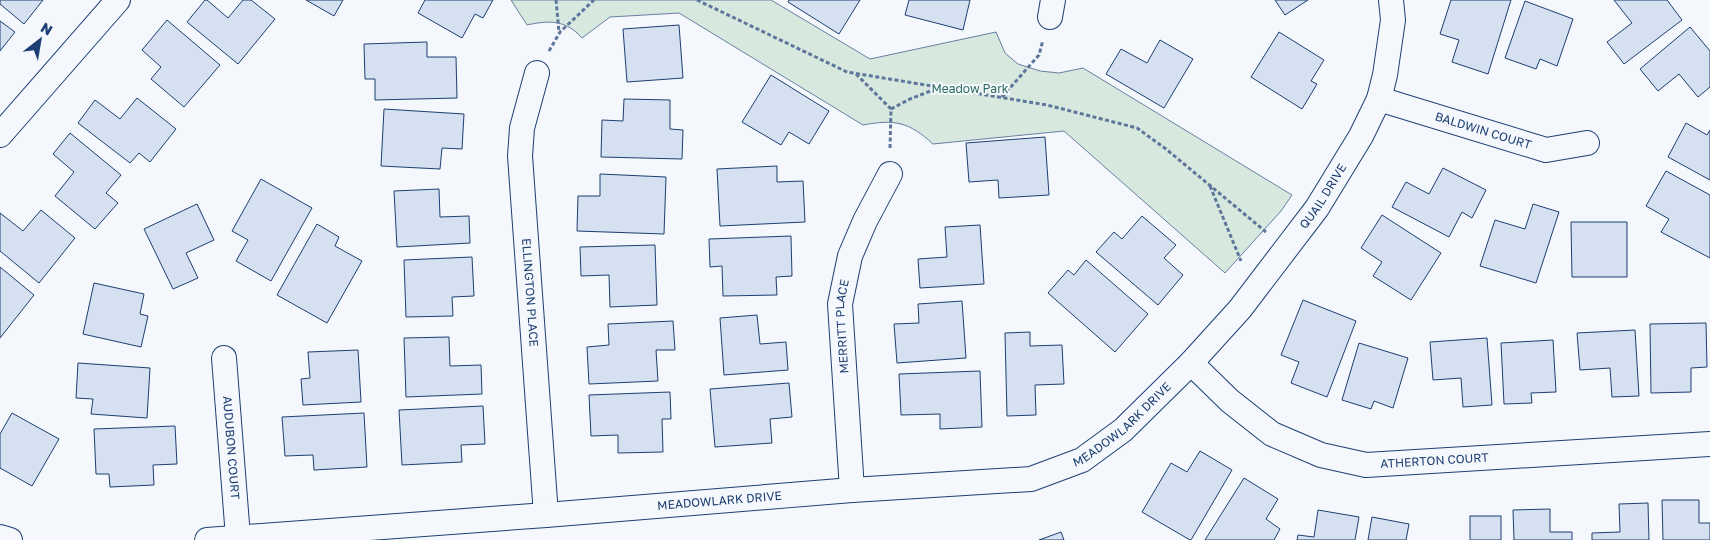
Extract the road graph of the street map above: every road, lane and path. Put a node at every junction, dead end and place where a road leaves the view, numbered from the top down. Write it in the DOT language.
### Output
graph roads {
  1 [pos="118,0"];
  2 [pos="556,0"];
  3 [pos="594,0"];
  4 [pos="699,0"];
  5 [pos="1391,0"];
  6 [pos="1051,9"];
  7 [pos="560,32"];
  8 [pos="537,73"];
  9 [pos="855,73"];
  10 [pos="941,86"];
  11 [pos="1002,97"];
  12 [pos="1379,99"];
  13 [pos="891,109"];
  14 [pos="0,135"];
  15 [pos="1587,143"];
  16 [pos="890,174"];
  17 [pos="1210,186"];
  18 [pos="1266,232"];
  19 [pos="1240,261"];
  20 [pos="224,358"];
  21 [pos="1192,364"];
  22 [pos="1710,444"];
  23 [pos="852,490"];
  24 [pos="546,515"];
  25 [pos="0,537"];
  26 [pos="238,537"];
  27 [pos="10,540"];
  28 [pos="207,540"];
  1 -- 14 [label="street"];
  2 -- 7 [label="path"];
  3 -- 7 [label="path"];
  4 -- 9 [label="path"];
  5 -- 12 [label="street, QUAIL DRIVE"];
  6 -- 11 [label="path"];
  7 -- 8 [label="path"];
  8 -- 24 [label="street, ELLINGTON PLACE"];
  9 -- 10 [label="path"];
  9 -- 13 [label="path"];
  10 -- 11 [label="path"];
  10 -- 13 [label="path"];
  11 -- 17 [label="path"];
  12 -- 15 [label="street, BALDWIN COURT"];
  12 -- 21 [label="street, QUAIL DRIVE"];
  13 -- 16 [label="path"];
  16 -- 23 [label="street, MERRITT PLACE"];
  17 -- 18 [label="path"];
  17 -- 19 [label="path"];
  20 -- 26 [label="street, AUDUBON COURT"];
  21 -- 22 [label="street, ATHERTON COURT"];
  21 -- 23 [label="street, MEADOWLARK DRIVE"];
  23 -- 24 [label="street, MEADOWLARK DRIVE"];
  24 -- 26 [label="street, MEADOWLARK DRIVE"];
  25 -- 27 [label="street"];
  26 -- 28 [label="street, MEADOWLARK DRIVE"];
}
